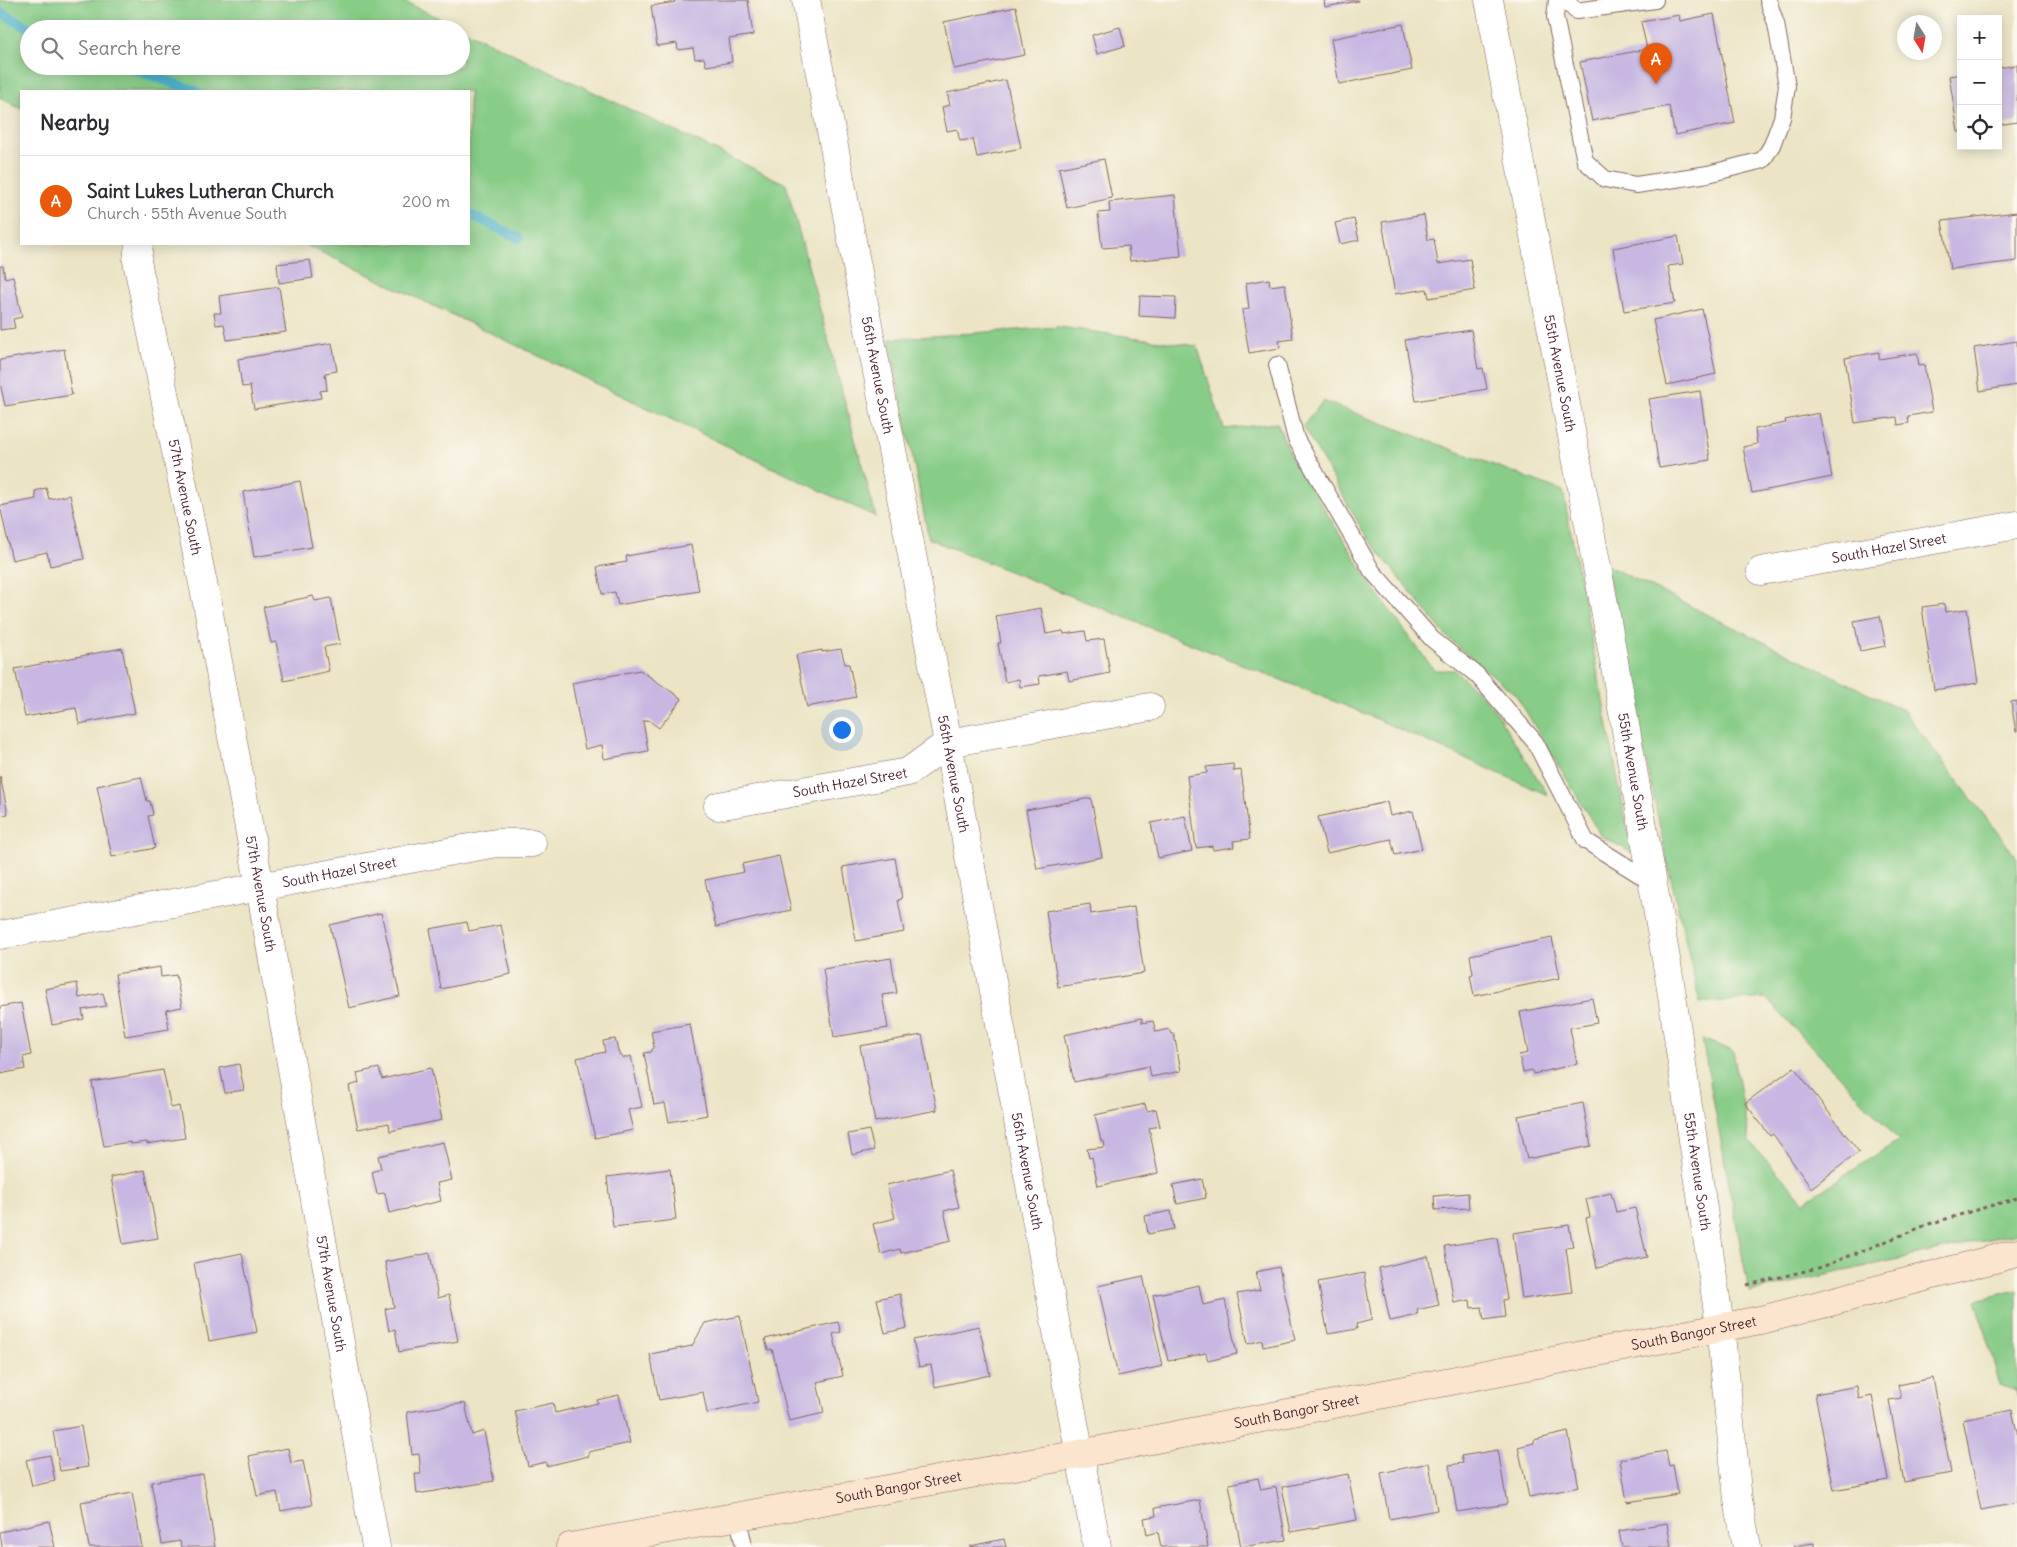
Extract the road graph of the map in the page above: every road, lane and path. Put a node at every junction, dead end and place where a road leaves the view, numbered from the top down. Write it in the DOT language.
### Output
graph roads {
  1 [pos="806,0"];
  2 [pos="1490,0"];
  3 [pos="1557,0"];
  4 [pos="1565,0"];
  5 [pos="1656,0"];
  6 [pos="1768,0"];
  7 [pos="139,245"];
  8 [pos="1277,365"];
  9 [pos="2017,525"];
  10 [pos="1761,571"];
  11 [pos="1150,708"];
  12 [pos="948,743"];
  13 [pos="718,806"];
  14 [pos="532,843"];
  15 [pos="1653,883"];
  16 [pos="260,887"];
  17 [pos="0,935"];
  18 [pos="2017,1198"];
  19 [pos="2017,1253"];
  20 [pos="1746,1286"];
  21 [pos="1720,1326"];
  22 [pos="1080,1454"];
  23 [pos="738,1516"];
  24 [pos="376,1547"];
  25 [pos="570,1547"];
  26 [pos="744,1547"];
  27 [pos="1097,1547"];
  28 [pos="1747,1547"];
  1 -- 12 [label="street, 56th Avenue South"];
  2 -- 15 [label="street, 55th Avenue South"];
  3 -- 6 [label="lane"];
  4 -- 5 [label="lane"];
  7 -- 16 [label="street, 57th Avenue South"];
  8 -- 15 [label="lane"];
  9 -- 10 [label="street, South Hazel Street"];
  11 -- 12 [label="street, South Hazel Street"];
  12 -- 13 [label="street, South Hazel Street"];
  12 -- 22 [label="street, 56th Avenue South"];
  14 -- 16 [label="street, South Hazel Street"];
  15 -- 21 [label="street, 55th Avenue South"];
  16 -- 17 [label="street, South Hazel Street"];
  16 -- 24 [label="street, 57th Avenue South"];
  18 -- 20 [label="path"];
  19 -- 21 [label="street, South Bangor Street"];
  21 -- 22 [label="street, South Bangor Street"];
  21 -- 28 [label="street, 55th Avenue South"];
  22 -- 23 [label="street, South Bangor Street"];
  22 -- 27 [label="street, 56th Avenue South"];
  23 -- 25 [label="street, South Bangor Street"];
  23 -- 26 [label="lane"];
}
